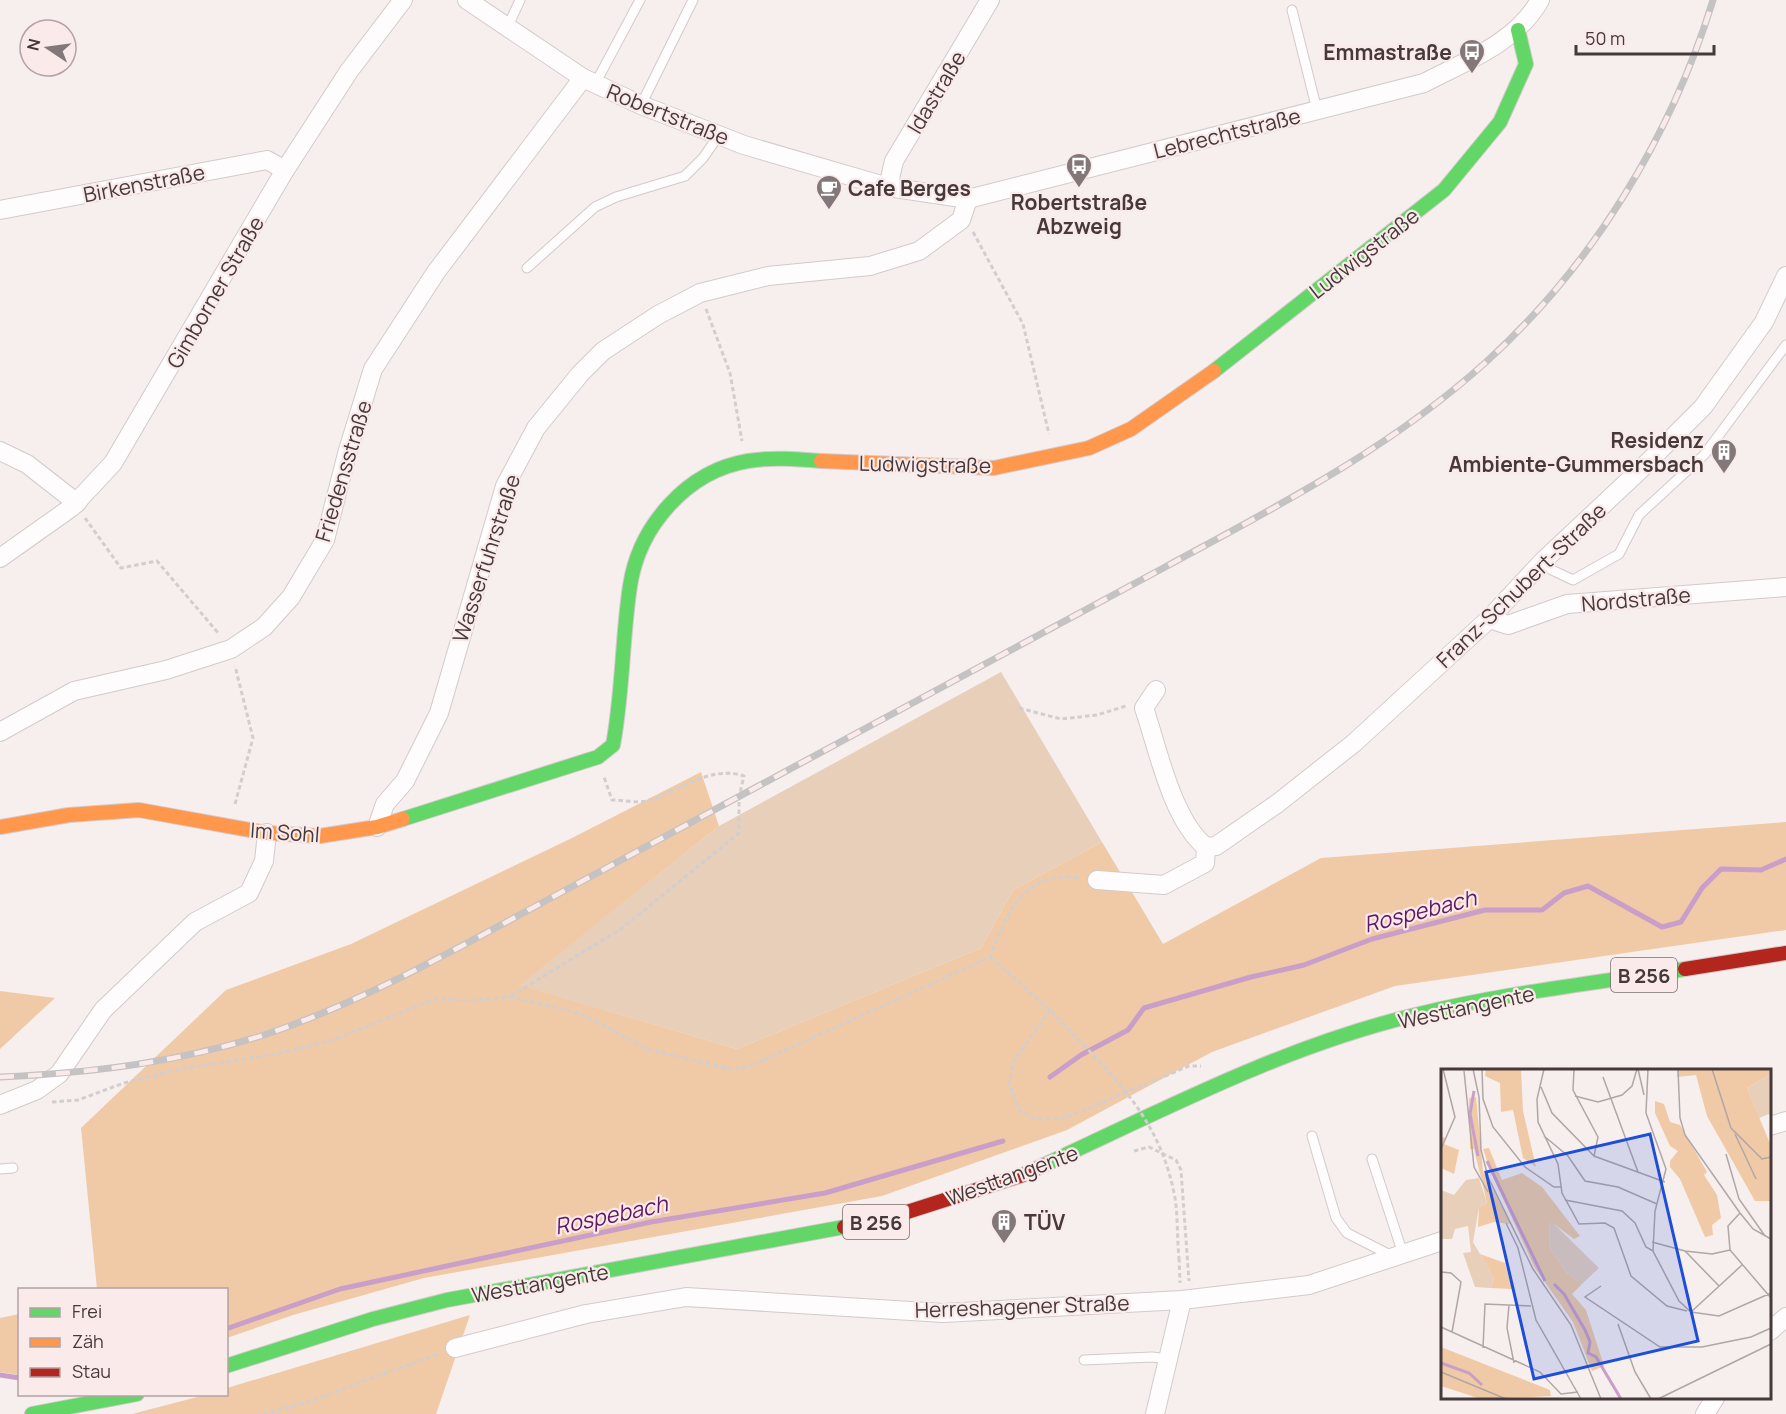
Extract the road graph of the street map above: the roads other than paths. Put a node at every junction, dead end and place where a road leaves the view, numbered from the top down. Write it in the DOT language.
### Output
graph roads {
  1 [pos="403,0"];
  2 [pos="467,0"];
  3 [pos="520,0"];
  4 [pos="640,0"];
  5 [pos="693,0"];
  6 [pos="990,0"];
  7 [pos="1534,3"];
  8 [pos="1292,10"];
  9 [pos="508,26"];
  10 [pos="1518,30"];
  11 [pos="589,81"];
  12 [pos="641,105"];
  13 [pos="1317,110"];
  14 [pos="718,135"];
  15 [pos="285,170"];
  16 [pos="888,187"];
  17 [pos="968,199"];
  18 [pos="0,210"];
  19 [pos="527,268"];
  20 [pos="1786,276"];
  21 [pos="1786,345"];
  22 [pos="0,451"];
  23 [pos="75,505"];
  24 [pos="0,558"];
  25 [pos="1543,561"];
  26 [pos="1786,587"];
  27 [pos="1489,618"];
  28 [pos="1156,690"];
  29 [pos="0,732"];
  30 [pos="598,757"];
  31 [pos="0,827"];
  32 [pos="377,827"];
  33 [pos="267,833"];
  34 [pos="1206,847"];
  35 [pos="1097,880"];
  36 [pos="1786,953"];
  37 [pos="0,1105"];
  38 [pos="1786,1121"];
  39 [pos="1771,1126"];
  40 [pos="1312,1136"];
  41 [pos="1372,1159"];
  42 [pos="13,1168"];
  43 [pos="0,1169"];
  44 [pos="1441,1242"];
  45 [pos="1399,1255"];
  46 [pos="1182,1299"];
  47 [pos="1786,1317"];
  48 [pos="1771,1330"];
  49 [pos="455,1347"];
  50 [pos="1170,1359"];
  51 [pos="1084,1360"];
  52 [pos="228,1365"];
  53 [pos="131,1396"];
  54 [pos="1714,1399"];
  55 [pos="32,1414"];
  56 [pos="1155,1414"];
  57 [pos="1705,1414"];
  1 -- 15 [label="street, Gimborner Straße"];
  2 -- 9 [label="street, Robertstraße"];
  3 -- 9 [label="lane"];
  4 -- 11 [label="lane"];
  5 -- 12 [label="lane"];
  6 -- 16 [label="street, Idastraße"];
  7 -- 10 [label="street, Lebrechtstraße"];
  8 -- 13 [label="lane"];
  9 -- 11 [label="street, Robertstraße"];
  10 -- 13 [label="street, Lebrechtstraße"];
  10 -- 30 [label="street, Ludwigstraße"];
  11 -- 12 [label="street, Robertstraße"];
  11 -- 29 [label="street, Friedensstraße"];
  12 -- 14 [label="street, Robertstraße"];
  13 -- 17 [label="street, Lebrechtstraße"];
  14 -- 16 [label="street, Robertstraße"];
  14 -- 19 [label="lane"];
  15 -- 18 [label="street, Birkenstraße"];
  15 -- 23 [label="street, Gimborner Straße"];
  16 -- 17 [label="street, Lebrechtstraße"];
  17 -- 32 [label="street, Wasserfuhrstraße"];
  20 -- 25 [label="street, Franz-Schubert-Straße"];
  21 -- 25 [label="lane"];
  22 -- 23 [label="street"];
  23 -- 24 [label="street, Gimborner Straße"];
  25 -- 27 [label="street, Franz-Schubert-Straße"];
  26 -- 27 [label="street, Nordstraße"];
  27 -- 34 [label="street, Franz-Schubert-Straße"];
  28 -- 34 [label="street"];
  30 -- 32 [label="street, Im Sohl"];
  31 -- 33 [label="street, Im Sohl"];
  32 -- 33 [label="street, Im Sohl"];
  33 -- 37 [label="street"];
  34 -- 35 [label="street"];
  36 -- 52 [label="street, Westtangente / B 256"];
  38 -- 39 [label="street"];
  40 -- 45 [label="lane"];
  41 -- 45 [label="lane"];
  42 -- 43 [label="lane"];
  44 -- 45 [label="street, Herreshagener Straße"];
  45 -- 46 [label="street, Herreshagener Straße"];
  46 -- 49 [label="street, Herreshagener Straße"];
  46 -- 50 [label="street"];
  47 -- 48 [label="street"];
  50 -- 51 [label="lane"];
  50 -- 56 [label="street"];
  53 -- 55 [label="street"];
  54 -- 57 [label="street"];
}
